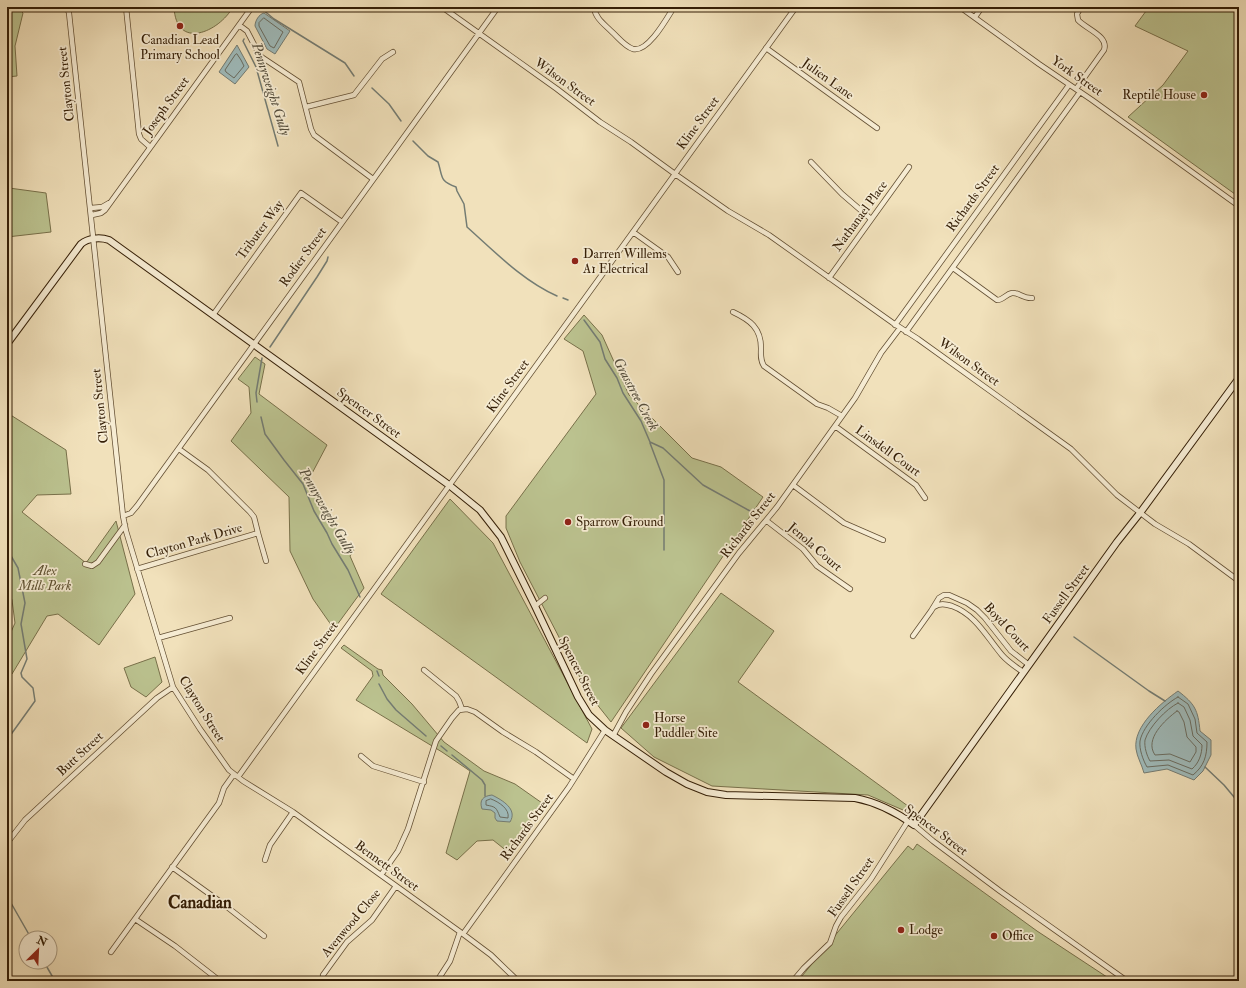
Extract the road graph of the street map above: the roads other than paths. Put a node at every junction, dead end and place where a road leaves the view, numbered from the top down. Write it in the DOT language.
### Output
graph roads {
  1 [pos="68,7"];
  2 [pos="126,7"];
  3 [pos="252,7"];
  4 [pos="442,7"];
  5 [pos="498,7"];
  6 [pos="594,7"];
  7 [pos="674,7"];
  8 [pos="796,7"];
  9 [pos="960,7"];
  10 [pos="979,7"];
  11 [pos="982,7"];
  12 [pos="1081,7"];
  13 [pos="974,17"];
  14 [pos="239,25"];
  15 [pos="479,34"];
  16 [pos="766,48"];
  17 [pos="393,52"];
  18 [pos="1069,85"];
  19 [pos="1078,90"];
  20 [pos="306,107"];
  21 [pos="877,128"];
  22 [pos="150,147"];
  23 [pos="811,162"];
  24 [pos="909,167"];
  25 [pos="675,174"];
  26 [pos="374,179"];
  27 [pos="113,199"];
  28 [pos="1239,206"];
  29 [pos="91,208"];
  30 [pos="92,215"];
  31 [pos="871,219"];
  32 [pos="342,222"];
  33 [pos="633,232"];
  34 [pos="94,239"];
  35 [pos="953,268"];
  36 [pos="678,272"];
  37 [pos="829,278"];
  38 [pos="1032,298"];
  39 [pos="733,312"];
  40 [pos="213,315"];
  41 [pos="895,325"];
  42 [pos="900,328"];
  43 [pos="906,332"];
  44 [pos="7,344"];
  45 [pos="254,344"];
  46 [pos="1239,378"];
  47 [pos="842,416"];
  48 [pos="834,426"];
  49 [pos="179,449"];
  50 [pos="449,485"];
  51 [pos="793,485"];
  52 [pos="925,498"];
  53 [pos="1140,513"];
  54 [pos="123,516"];
  55 [pos="767,521"];
  56 [pos="125,525"];
  57 [pos="258,533"];
  58 [pos="883,540"];
  59 [pos="266,561"];
  60 [pos="85,564"];
  61 [pos="137,569"];
  62 [pos="1239,581"];
  63 [pos="850,589"];
  64 [pos="544,598"];
  65 [pos="535,606"];
  66 [pos="932,610"];
  67 [pos="230,618"];
  68 [pos="913,636"];
  69 [pos="158,638"];
  70 [pos="1029,665"];
  71 [pos="424,670"];
  72 [pos="1023,672"];
  73 [pos="173,687"];
  74 [pos="462,709"];
  75 [pos="605,730"];
  76 [pos="612,736"];
  77 [pos="361,756"];
  78 [pos="236,776"];
  79 [pos="574,779"];
  80 [pos="424,782"];
  81 [pos="293,812"];
  82 [pos="908,821"];
  83 [pos="914,824"];
  84 [pos="7,843"];
  85 [pos="265,860"];
  86 [pos="172,867"];
  87 [pos="381,875"];
  88 [pos="396,886"];
  89 [pos="135,919"];
  90 [pos="461,933"];
  91 [pos="264,936"];
  92 [pos="111,952"];
  93 [pos="323,975"];
  94 [pos="220,981"];
  95 [pos="437,981"];
  96 [pos="518,981"];
  97 [pos="793,981"];
  98 [pos="1127,981"];
  1 -- 29 [label="street, Clayton Street"];
  2 -- 22 [label="street"];
  3 -- 14 [label="street, Joseph Street"];
  4 -- 15 [label="street, Wilson Street"];
  5 -- 15 [label="street, Rodier Street"];
  6 -- 7 [label="street"];
  8 -- 16 [label="street, Kline Street"];
  9 -- 13 [label="street, York Street"];
  10 -- 13 [label="street"];
  11 -- 13 [label="street"];
  12 -- 19 [label="street, Richards Street"];
  13 -- 18 [label="street, York Street"];
  14 -- 20 [label="street"];
  14 -- 22 [label="street, Joseph Street"];
  15 -- 25 [label="street, Wilson Street"];
  15 -- 26 [label="street, Rodier Street"];
  16 -- 21 [label="street, Julien Lane"];
  16 -- 25 [label="street, Kline Street"];
  17 -- 20 [label="street"];
  18 -- 19 [label="street, York Street"];
  18 -- 41 [label="street, Richards Street"];
  19 -- 28 [label="street, York Street"];
  19 -- 35 [label="street, Richards Street"];
  20 -- 26 [label="street"];
  22 -- 27 [label="street, Joseph Street"];
  23 -- 31 [label="street"];
  24 -- 31 [label="street, Nathanael Place"];
  25 -- 33 [label="street, Kline Street"];
  25 -- 37 [label="street, Wilson Street"];
  26 -- 32 [label="street, Rodier Street"];
  27 -- 29 [label="street, Joseph Street"];
  27 -- 30 [label="street, Joseph Street"];
  29 -- 30 [label="street, Clayton Street"];
  30 -- 34 [label="street, Clayton Street"];
  31 -- 37 [label="street, Nathanael Place"];
  32 -- 40 [label="street, Tributer Way"];
  32 -- 45 [label="street, Rodier Street"];
  33 -- 36 [label="street"];
  33 -- 50 [label="street, Kline Street"];
  34 -- 40 [label="street, Spencer Street"];
  34 -- 44 [label="street"];
  34 -- 54 [label="street, Clayton Street"];
  35 -- 38 [label="street"];
  35 -- 43 [label="street, Richards Street"];
  37 -- 41 [label="street, Wilson Street"];
  39 -- 47 [label="street"];
  40 -- 45 [label="street, Spencer Street"];
  41 -- 42 [label="street, Wilson Street"];
  42 -- 43 [label="street, Wilson Street"];
  42 -- 47 [label="street, Richards Street"];
  43 -- 53 [label="street, Wilson Street"];
  45 -- 49 [label="street, Rodier Street"];
  45 -- 50 [label="street, Spencer Street"];
  46 -- 53 [label="street, Fussell Street"];
  47 -- 48 [label="street, Richards Street"];
  48 -- 51 [label="street, Richards Street"];
  48 -- 52 [label="street, Linsdell Court"];
  49 -- 54 [label="street, Rodier Street"];
  49 -- 57 [label="street, Clayton Park Drive"];
  50 -- 65 [label="street, Spencer Street"];
  50 -- 78 [label="street, Kline Street"];
  51 -- 55 [label="street, Richards Street"];
  51 -- 58 [label="street"];
  53 -- 62 [label="street, Wilson Street"];
  53 -- 70 [label="street, Fussell Street"];
  54 -- 56 [label="street, Clayton Street"];
  55 -- 63 [label="street, Jenola Court"];
  55 -- 76 [label="street, Richards Street"];
  56 -- 60 [label="street"];
  56 -- 61 [label="street, Clayton Street"];
  57 -- 59 [label="street"];
  57 -- 61 [label="street, Clayton Park Drive"];
  61 -- 69 [label="street, Clayton Street"];
  64 -- 65 [label="street"];
  65 -- 75 [label="street, Spencer Street"];
  66 -- 68 [label="street, Boyd Court"];
  66 -- 70 [label="street, Boyd Court"];
  66 -- 72 [label="street, Boyd Court"];
  67 -- 69 [label="street"];
  69 -- 73 [label="street, Clayton Street"];
  70 -- 72 [label="street, Fussell Street"];
  71 -- 74 [label="street"];
  72 -- 83 [label="street, Fussell Street"];
  73 -- 78 [label="street, Clayton Street"];
  73 -- 84 [label="street, Butt Street"];
  74 -- 79 [label="street"];
  74 -- 80 [label="street"];
  75 -- 76 [label="street, Spencer Street"];
  75 -- 79 [label="street, Richards Street"];
  76 -- 82 [label="street, Spencer Street"];
  77 -- 80 [label="street"];
  78 -- 81 [label="street, Bennett Street"];
  78 -- 86 [label="street, Kline Street"];
  79 -- 90 [label="street, Richards Street"];
  80 -- 87 [label="street"];
  81 -- 85 [label="street"];
  81 -- 87 [label="street, Bennett Street"];
  82 -- 83 [label="street, Spencer Street"];
  82 -- 97 [label="street, Fussell Street"];
  83 -- 98 [label="street, Spencer Street"];
  86 -- 89 [label="street, Kline Street"];
  86 -- 91 [label="street"];
  87 -- 88 [label="street, Bennett Street"];
  88 -- 90 [label="street, Bennett Street"];
  88 -- 93 [label="street, Avenwood Close"];
  89 -- 92 [label="street, Kline Street"];
  89 -- 94 [label="street"];
  90 -- 95 [label="street, Richards Street"];
  90 -- 96 [label="street, Bennett Street"];
}
